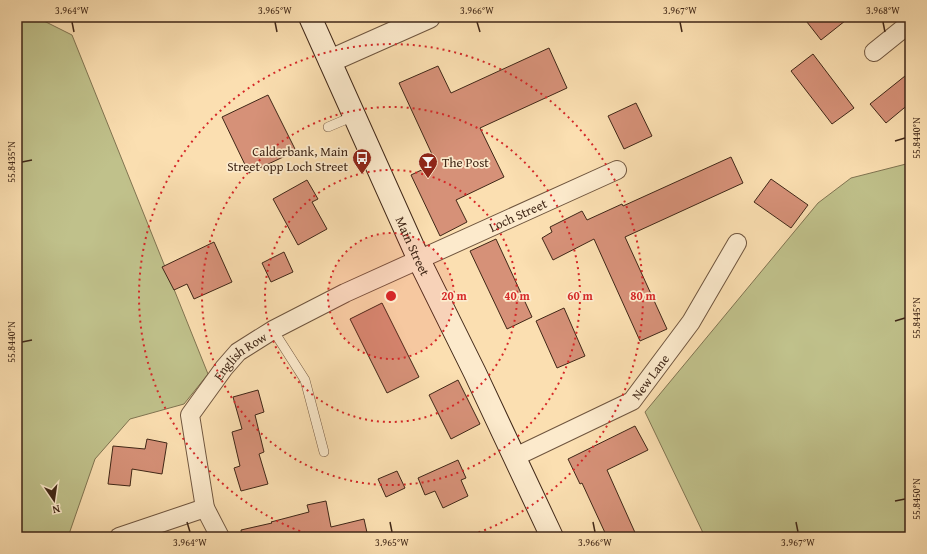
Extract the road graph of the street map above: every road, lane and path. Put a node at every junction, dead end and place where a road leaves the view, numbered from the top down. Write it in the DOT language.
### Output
graph roads {
  1 [pos="310,17"];
  2 [pos="429,17"];
  3 [pos="910,23"];
  4 [pos="874,52"];
  5 [pos="330,61"];
  6 [pos="354,116"];
  7 [pos="328,127"];
  8 [pos="617,170"];
  9 [pos="736,243"];
  10 [pos="418,260"];
  11 [pos="273,330"];
  12 [pos="324,452"];
  13 [pos="515,457"];
  14 [pos="205,508"];
  15 [pos="119,537"];
  16 [pos="220,537"];
  17 [pos="552,537"];
  1 -- 5 [label="main road, Main Street"];
  2 -- 5 [label="main road"];
  3 -- 4 [label="street"];
  5 -- 6 [label="main road, Main Street"];
  6 -- 7 [label="lane"];
  6 -- 10 [label="main road, Main Street"];
  8 -- 10 [label="street, Loch Street"];
  9 -- 13 [label="street, New Lane"];
  10 -- 11 [label="street, English Row"];
  10 -- 13 [label="main road, Main Street"];
  11 -- 12 [label="lane"];
  11 -- 14 [label="street, English Row"];
  13 -- 17 [label="main road, Main Street"];
  14 -- 15 [label="street"];
  14 -- 16 [label="street, English Row"];
}
